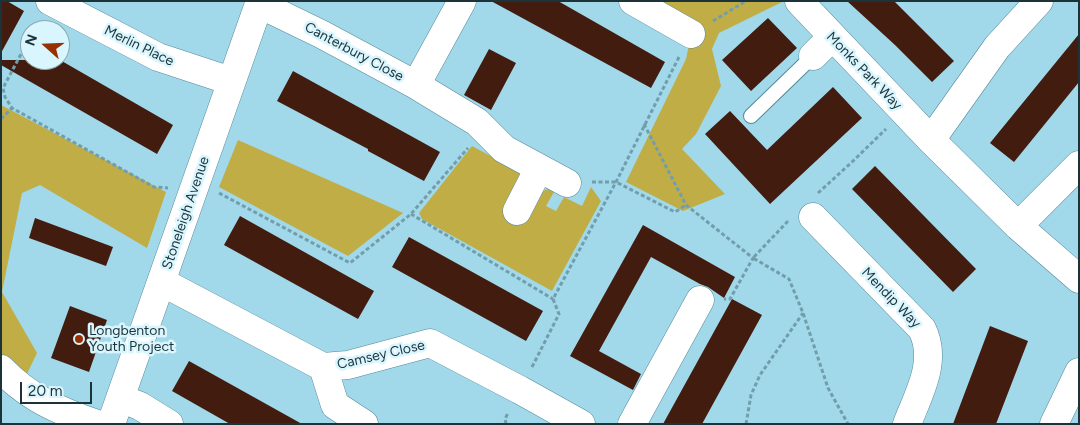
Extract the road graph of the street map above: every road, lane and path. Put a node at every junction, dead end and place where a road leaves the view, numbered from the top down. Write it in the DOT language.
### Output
graph roads {
  1 [pos="50,1"];
  2 [pos="462,1"];
  3 [pos="632,1"];
  4 [pos="746,1"];
  5 [pos="799,1"];
  6 [pos="1039,1"];
  7 [pos="260,3"];
  8 [pos="664,9"];
  9 [pos="691,34"];
  10 [pos="832,37"];
  11 [pos="20,56"];
  12 [pos="812,56"];
  13 [pos="231,82"];
  14 [pos="416,85"];
  15 [pos="12,108"];
  16 [pos="903,112"];
  17 [pos="751,116"];
  18 [pos="1,119"];
  19 [pos="644,123"];
  20 [pos="484,129"];
  21 [pos="931,140"];
  22 [pos="1079,165"];
  23 [pos="539,168"];
  24 [pos="616,182"];
  25 [pos="567,183"];
  26 [pos="194,189"];
  27 [pos="686,205"];
  28 [pos="517,211"];
  29 [pos="807,212"];
  30 [pos="411,214"];
  31 [pos="1018,226"];
  32 [pos="752,258"];
  33 [pos="1079,279"];
  34 [pos="162,282"];
  35 [pos="554,299"];
  36 [pos="700,300"];
  37 [pos="803,313"];
  38 [pos="323,367"];
  39 [pos="1,369"];
  40 [pos="1079,372"];
  41 [pos="520,390"];
  42 [pos="120,398"];
  43 [pos="96,424"];
  44 [pos="111,424"];
  45 [pos="169,424"];
  46 [pos="364,424"];
  47 [pos="581,424"];
  48 [pos="632,424"];
  49 [pos="746,424"];
  50 [pos="848,424"];
  51 [pos="907,424"];
  52 [pos="1054,424"];
  1 -- 13 [label="street, Merlin Place"];
  2 -- 14 [label="street, Canterbury Close"];
  3 -- 8 [label="street"];
  4 -- 9 [label="path"];
  5 -- 10 [label="street, Monks Park Way"];
  6 -- 21 [label="street"];
  7 -- 13 [label="street, Stoneleigh Avenue"];
  7 -- 14 [label="street, Canterbury Close"];
  8 -- 9 [label="street"];
  9 -- 19 [label="path"];
  10 -- 12 [label="street"];
  10 -- 16 [label="street, Monks Park Way"];
  11 -- 15 [label="path"];
  12 -- 17 [label="lane"];
  13 -- 26 [label="street, Stoneleigh Avenue"];
  14 -- 20 [label="street"];
  15 -- 18 [label="path"];
  15 -- 26 [label="path"];
  16 -- 21 [label="street, Monks Park Way"];
  16 -- 29 [label="path"];
  19 -- 24 [label="path"];
  19 -- 27 [label="path"];
  20 -- 23 [label="street"];
  20 -- 30 [label="path"];
  21 -- 31 [label="street, Monks Park Way"];
  22 -- 31 [label="street"];
  23 -- 25 [label="street"];
  23 -- 28 [label="street"];
  24 -- 25 [label="path"];
  24 -- 27 [label="path"];
  24 -- 35 [label="path"];
  26 -- 30 [label="path"];
  26 -- 34 [label="street, Stoneleigh Avenue"];
  27 -- 32 [label="path"];
  29 -- 32 [label="path"];
  29 -- 51 [label="street, Mendip Way"];
  30 -- 35 [label="path"];
  31 -- 33 [label="street, Monks Park Way"];
  32 -- 36 [label="path"];
  32 -- 37 [label="path"];
  34 -- 38 [label="street, Camsey Close"];
  34 -- 42 [label="street, Stoneleigh Avenue"];
  35 -- 41 [label="path"];
  36 -- 48 [label="street"];
  37 -- 49 [label="path"];
  37 -- 50 [label="path"];
  38 -- 41 [label="street, Camsey Close"];
  38 -- 46 [label="street"];
  39 -- 43 [label="street"];
  40 -- 52 [label="street"];
  41 -- 47 [label="street"];
  42 -- 44 [label="street, Stoneleigh Avenue"];
  42 -- 45 [label="street"];
}
